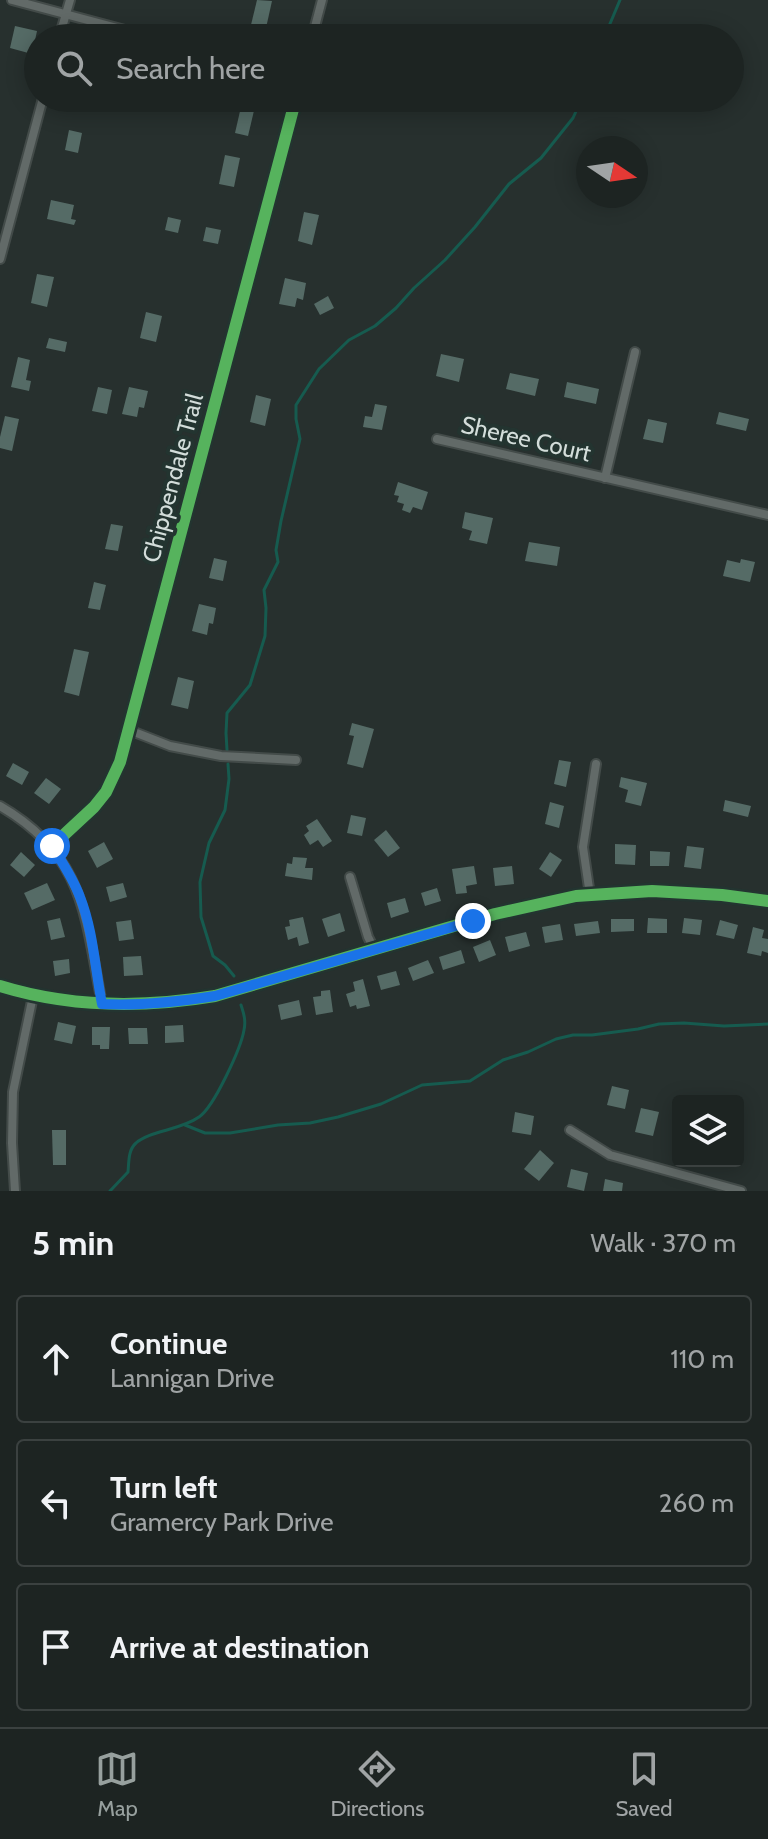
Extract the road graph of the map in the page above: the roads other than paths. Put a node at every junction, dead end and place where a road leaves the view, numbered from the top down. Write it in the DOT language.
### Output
graph roads {
  1 [pos="12,0"];
  2 [pos="70,0"];
  3 [pos="322,0"];
  4 [pos="66,15"];
  5 [pos="63,24"];
  6 [pos="101,24"];
  7 [pos="316,24"];
  8 [pos="39,112"];
  9 [pos="292,112"];
  10 [pos="0,259"];
  11 [pos="635,352"];
  12 [pos="437,439"];
  13 [pos="605,478"];
  14 [pos="768,515"];
  15 [pos="129,730"];
  16 [pos="296,760"];
  17 [pos="596,764"];
  18 [pos="0,806"];
  19 [pos="52,846"];
  20 [pos="350,877"];
  21 [pos="590,895"];
  22 [pos="768,901"];
  23 [pos="375,951"];
  24 [pos="0,986"];
  25 [pos="33,996"];
  26 [pos="102,1004"];
  27 [pos="570,1130"];
  28 [pos="15,1191"];
  29 [pos="741,1191"];
  1 -- 4 [label="street"];
  2 -- 4 [label="street"];
  3 -- 7 [label="street"];
  4 -- 5 [label="street"];
  4 -- 6 [label="street"];
  8 -- 10 [label="street"];
  9 -- 15 [label="street, Chippendale Trail"];
  11 -- 13 [label="street"];
  12 -- 13 [label="street, Sheree Court"];
  13 -- 14 [label="street, Sheree Court"];
  15 -- 16 [label="street"];
  15 -- 19 [label="street, Chippendale Trail"];
  17 -- 21 [label="street"];
  18 -- 19 [label="street"];
  19 -- 26 [label="street"];
  20 -- 23 [label="street"];
  21 -- 22 [label="street"];
  21 -- 23 [label="street"];
  23 -- 26 [label="street"];
  24 -- 25 [label="street"];
  25 -- 26 [label="street"];
  25 -- 28 [label="street"];
  27 -- 29 [label="street"];
}
